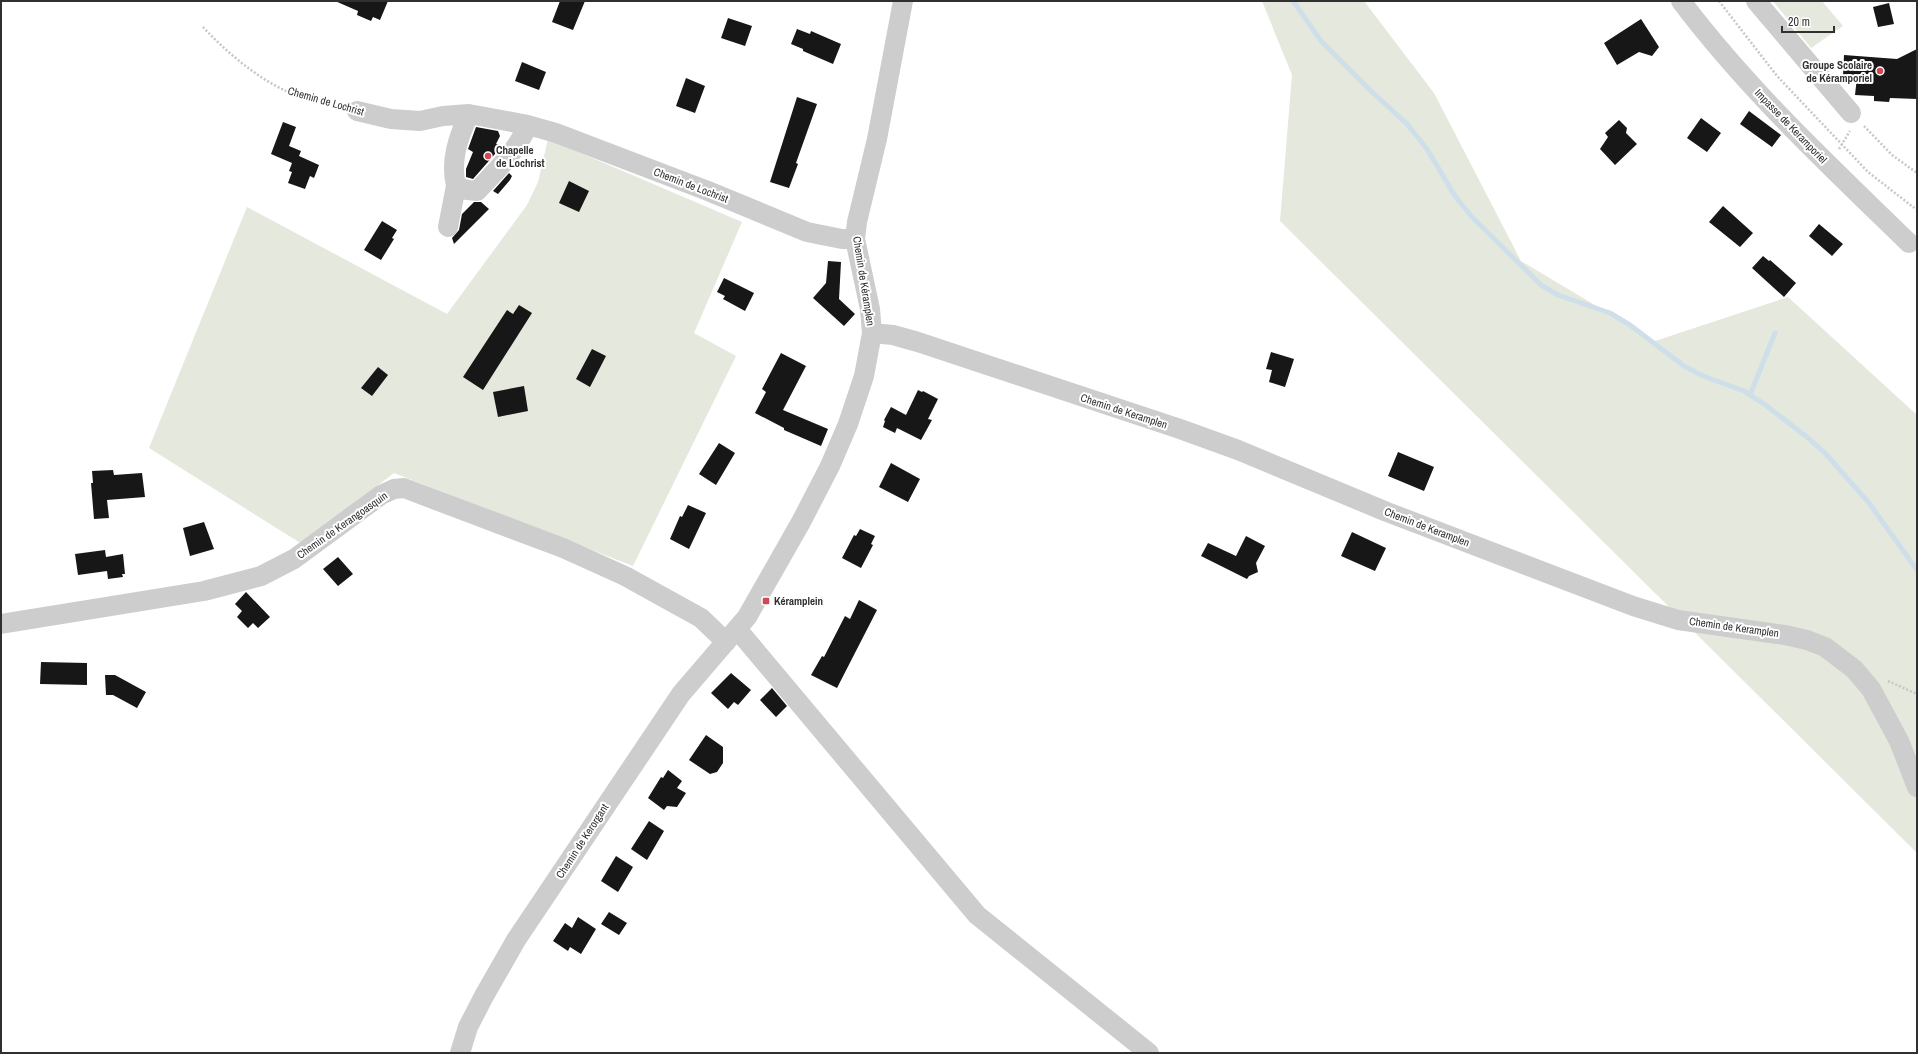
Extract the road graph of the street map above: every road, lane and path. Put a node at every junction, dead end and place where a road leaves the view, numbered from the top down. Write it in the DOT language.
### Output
graph roads {
  1 [pos="903,1"];
  2 [pos="1682,1"];
  3 [pos="1719,1"];
  4 [pos="1756,1"];
  5 [pos="203,27"];
  6 [pos="357,111"];
  7 [pos="469,114"];
  8 [pos="1855,116"];
  9 [pos="528,125"];
  10 [pos="1842,144"];
  11 [pos="1828,165"];
  12 [pos="1917,173"];
  13 [pos="456,186"];
  14 [pos="1917,210"];
  15 [pos="448,227"];
  16 [pos="855,239"];
  17 [pos="1909,243"];
  18 [pos="872,333"];
  19 [pos="1,624"];
  20 [pos="732,635"];
  21 [pos="1917,787"];
  22 [pos="460,1053"];
  23 [pos="1149,1053"];
  1 -- 16 [label="street, Chemin de Kéramplen"];
  2 -- 11 [label="street, Impasse de Keramporiel"];
  3 -- 10 [label="path"];
  4 -- 8 [label="street"];
  5 -- 6 [label="path, Chemin de Lochrist"];
  6 -- 7 [label="street, Chemin de Lochrist"];
  7 -- 9 [label="street, Chemin de Lochrist"];
  7 -- 13 [label="street"];
  8 -- 10 [label="path"];
  8 -- 12 [label="path"];
  9 -- 13 [label="street"];
  9 -- 16 [label="street, Chemin de Lochrist"];
  10 -- 11 [label="path"];
  10 -- 14 [label="path"];
  11 -- 17 [label="street, Impasse de Keramporiel"];
  13 -- 15 [label="street"];
  16 -- 18 [label="street, Chemin de Kéramplen"];
  18 -- 20 [label="street, Chemin de Kéramplen"];
  18 -- 21 [label="street, Chemin de Keramplen"];
  19 -- 20 [label="street, Chemin de Kerangoasquin"];
  20 -- 22 [label="street, Chemin de Kerorgant"];
  20 -- 23 [label="street, Chemin de Kerangoasquin"];
}
